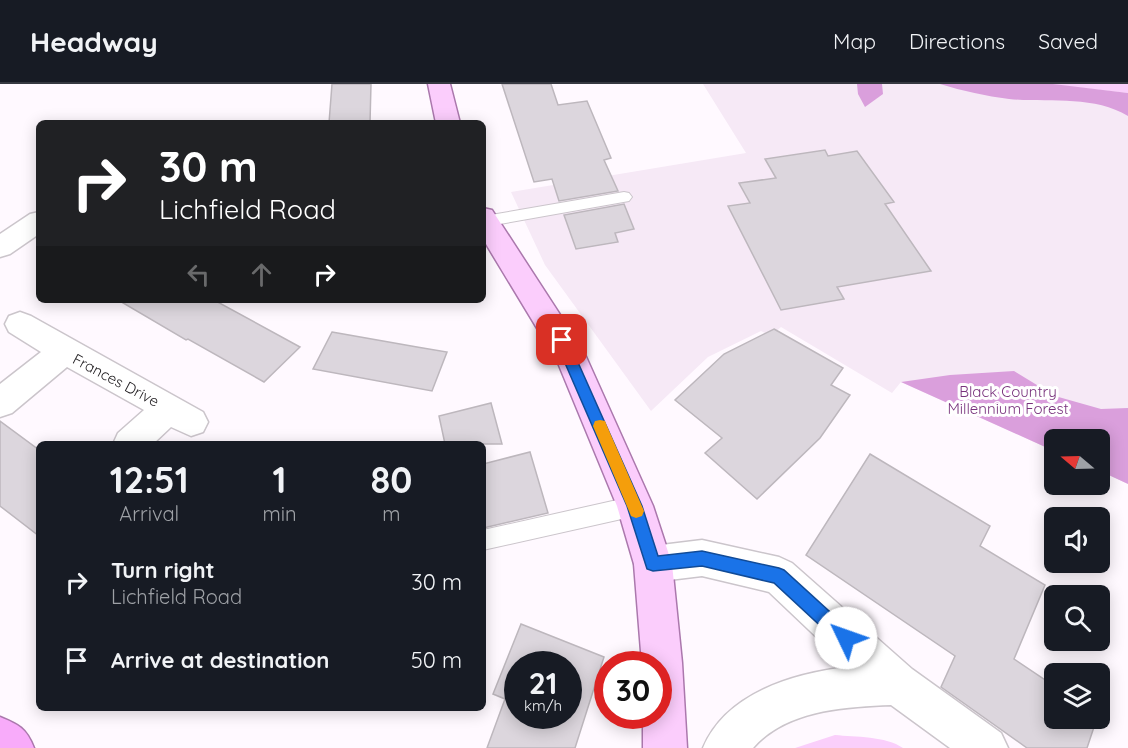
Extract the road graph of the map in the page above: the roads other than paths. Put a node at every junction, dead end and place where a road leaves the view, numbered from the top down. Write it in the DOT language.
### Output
graph roads {
  1 [pos="439,84"];
  2 [pos="447,120"];
  3 [pos="624,197"];
  4 [pos="486,219"];
  5 [pos="486,222"];
  6 [pos="36,223"];
  7 [pos="0,247"];
  8 [pos="20,324"];
  9 [pos="63,352"];
  10 [pos="0,403"];
  11 [pos="135,441"];
  12 [pos="635,506"];
  13 [pos="486,539"];
  14 [pos="653,564"];
  15 [pos="897,684"];
  16 [pos="0,739"];
  17 [pos="12,748"];
  18 [pos="665,748"];
  19 [pos="725,748"];
  20 [pos="986,748"];
  1 -- 2 [label="main road"];
  3 -- 4 [label="lane"];
  5 -- 12 [label="main road"];
  6 -- 7 [label="street"];
  8 -- 9 [label="street, Frances Drive"];
  9 -- 10 [label="street, Frances Drive"];
  9 -- 11 [label="street, Frances Drive"];
  12 -- 13 [label="lane"];
  12 -- 14 [label="main road"];
  14 -- 15 [label="street"];
  14 -- 18 [label="main road"];
  15 -- 19 [label="street"];
  15 -- 20 [label="street"];
  16 -- 17 [label="highway"];
}
